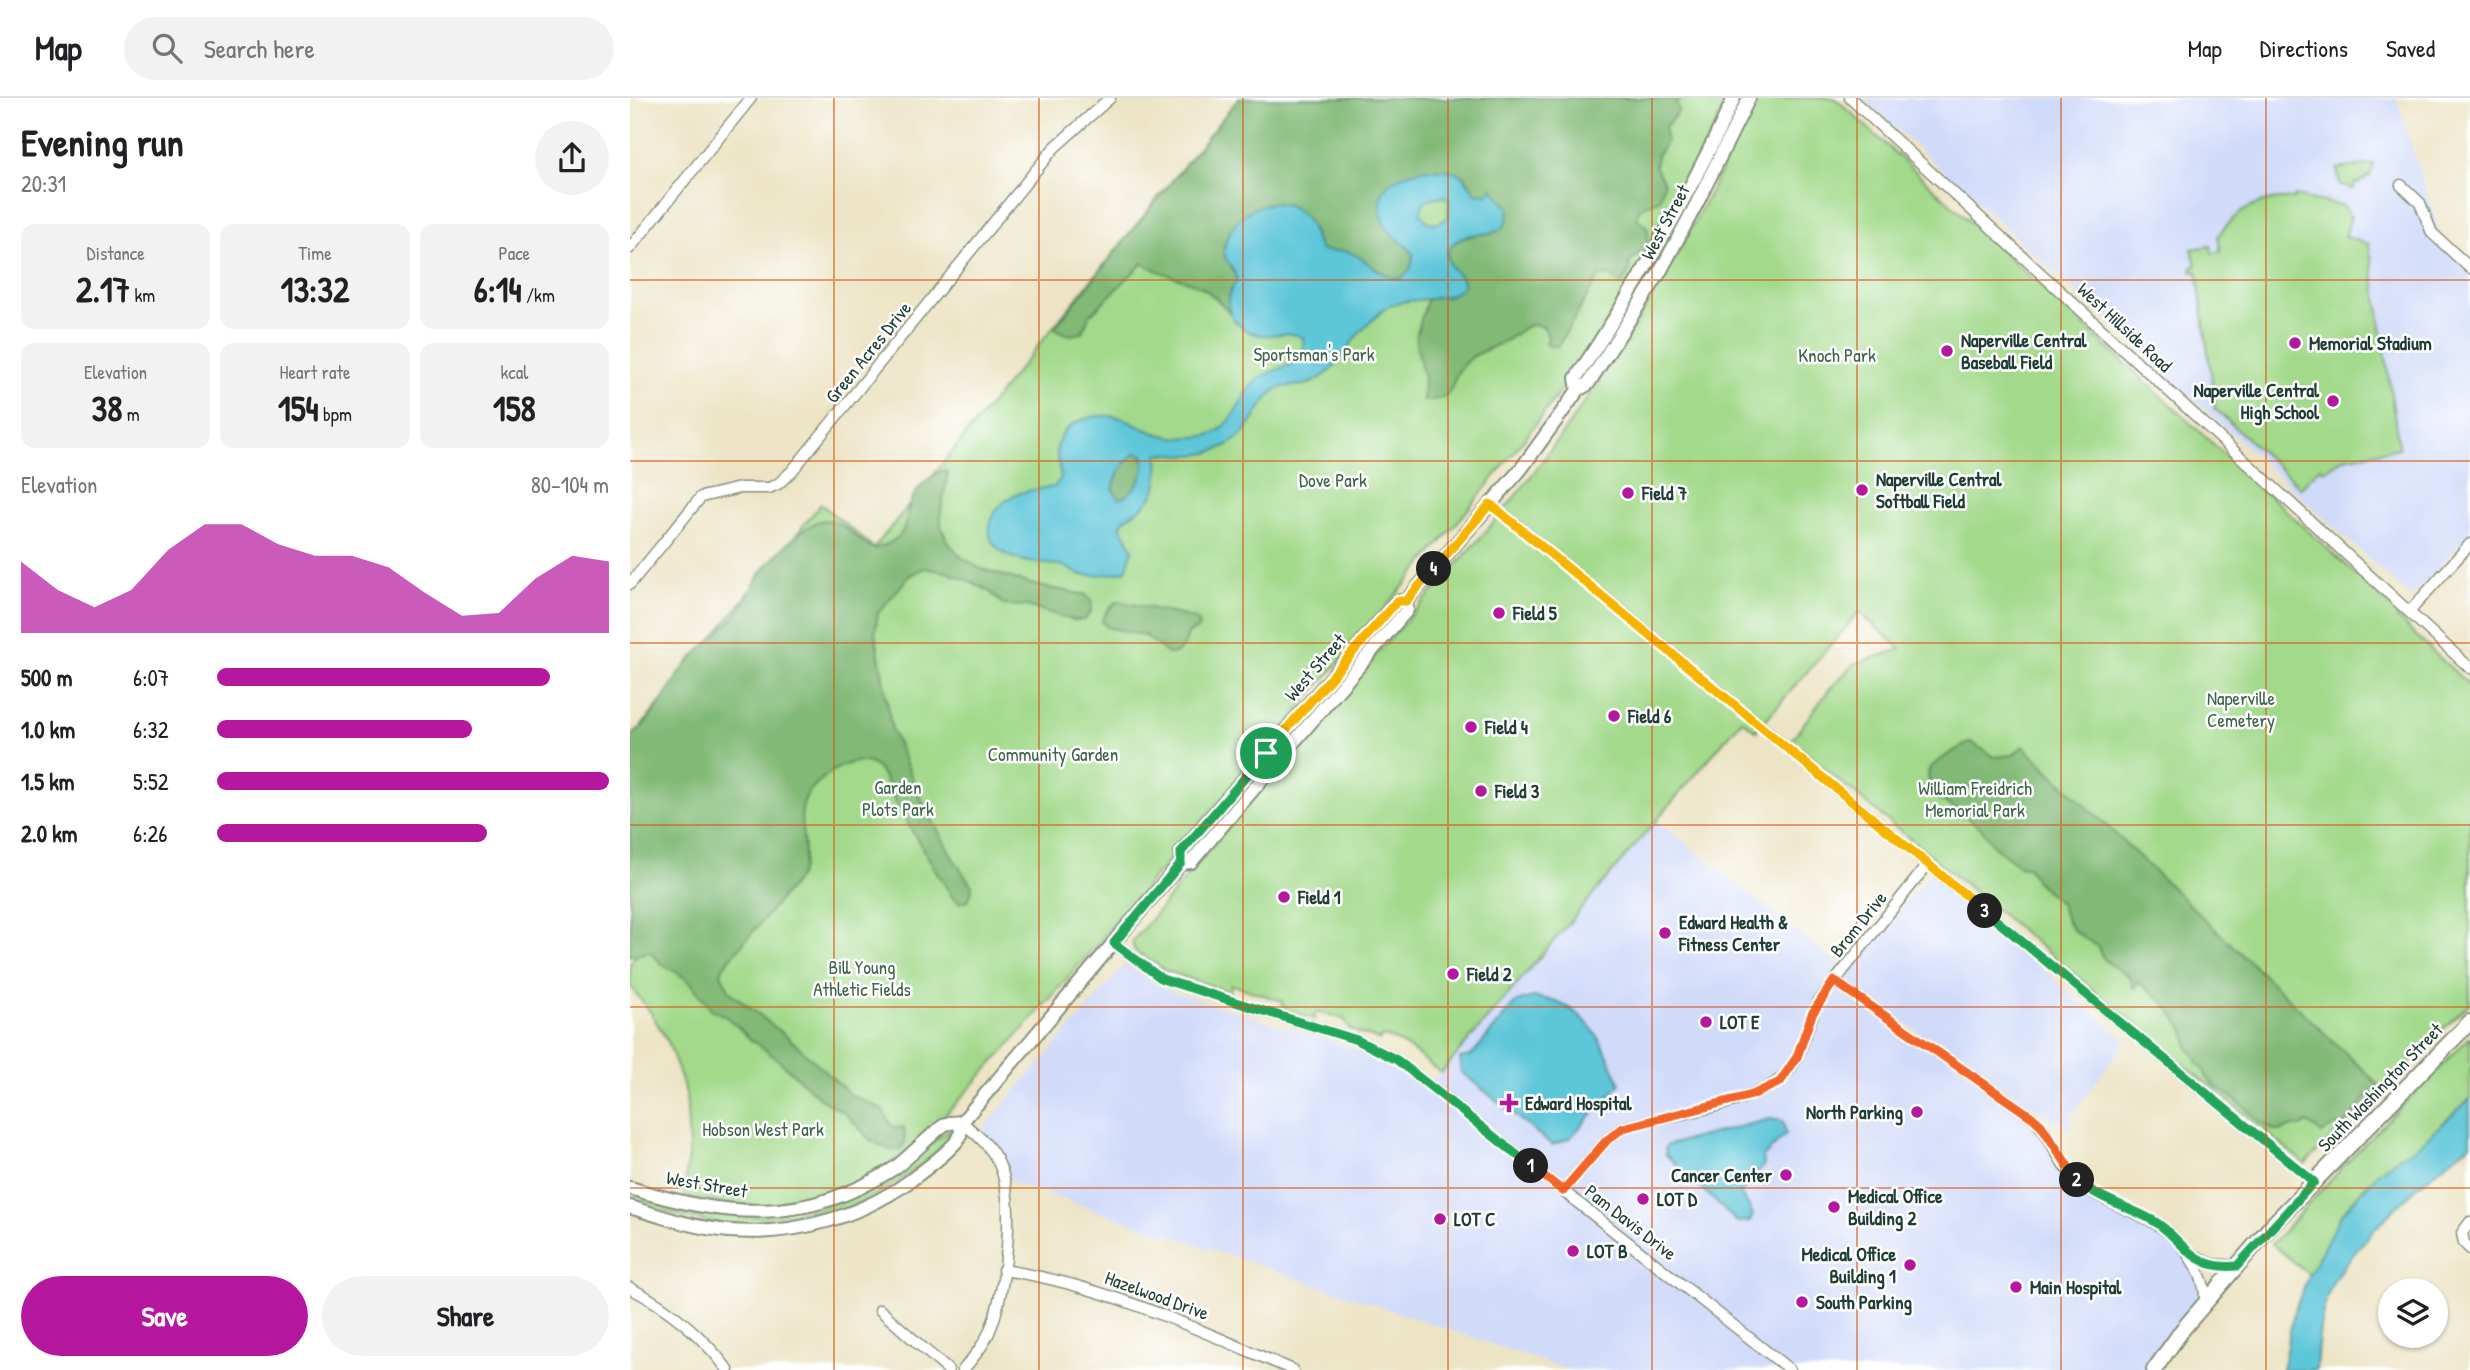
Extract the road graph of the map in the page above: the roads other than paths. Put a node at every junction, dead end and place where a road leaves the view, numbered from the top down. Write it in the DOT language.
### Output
graph roads {
  1 [pos="751,98"];
  2 [pos="1110,98"];
  3 [pos="1734,98"];
  4 [pos="1749,98"];
  5 [pos="1850,98"];
  6 [pos="2401,185"];
  7 [pos="630,248"];
  8 [pos="2470,268"];
  9 [pos="1578,390"];
  10 [pos="1490,504"];
  11 [pos="2470,544"];
  12 [pos="630,584"];
  13 [pos="2410,611"];
  14 [pos="2470,668"];
  15 [pos="1928,864"];
  16 [pos="1114,943"];
  17 [pos="1834,981"];
  18 [pos="2470,1022"];
  19 [pos="962,1122"];
  20 [pos="2314,1182"];
  21 [pos="630,1188"];
  22 [pos="1563,1191"];
  23 [pos="630,1207"];
  24 [pos="2470,1222"];
  25 [pos="2470,1249"];
  26 [pos="2188,1252"];
  27 [pos="2237,1266"];
  28 [pos="1003,1270"];
  29 [pos="630,1288"];
  30 [pos="2205,1304"];
  31 [pos="880,1310"];
  32 [pos="728,1370"];
  33 [pos="947,1370"];
  34 [pos="963,1370"];
  35 [pos="1293,1370"];
  36 [pos="1790,1370"];
  37 [pos="2154,1370"];
  1 -- 7 [label="street"];
  2 -- 12 [label="street, Green Acres Drive"];
  3 -- 9 [label="street, West Street"];
  4 -- 9 [label="street, West Street"];
  5 -- 13 [label="street, West Hillside Road"];
  6 -- 8 [label="street"];
  9 -- 10 [label="street, West Street"];
  10 -- 15 [label="street"];
  10 -- 16 [label="street, West Street"];
  11 -- 13 [label="street"];
  13 -- 14 [label="street, West Hillside Road"];
  15 -- 17 [label="street, Brom Drive"];
  15 -- 20 [label="street"];
  16 -- 19 [label="street, West Street"];
  16 -- 22 [label="street, Pam Davis Drive"];
  17 -- 22 [label="street, Brom Drive"];
  17 -- 26 [label="street"];
  18 -- 20 [label="main road, South Washington Street"];
  19 -- 21 [label="street, West Street"];
  19 -- 23 [label="street, West Street"];
  19 -- 28 [label="street"];
  20 -- 27 [label="main road, South Washington Street"];
  22 -- 36 [label="street, Pam Davis Drive"];
  24 -- 25 [label="street"];
  26 -- 27 [label="street"];
  26 -- 30 [label="street"];
  27 -- 30 [label="main road, South Washington Street"];
  28 -- 34 [label="street"];
  28 -- 35 [label="street, Hazelwood Drive"];
  29 -- 32 [label="street"];
  30 -- 37 [label="main road, South Washington Street"];
  31 -- 33 [label="street"];
}
